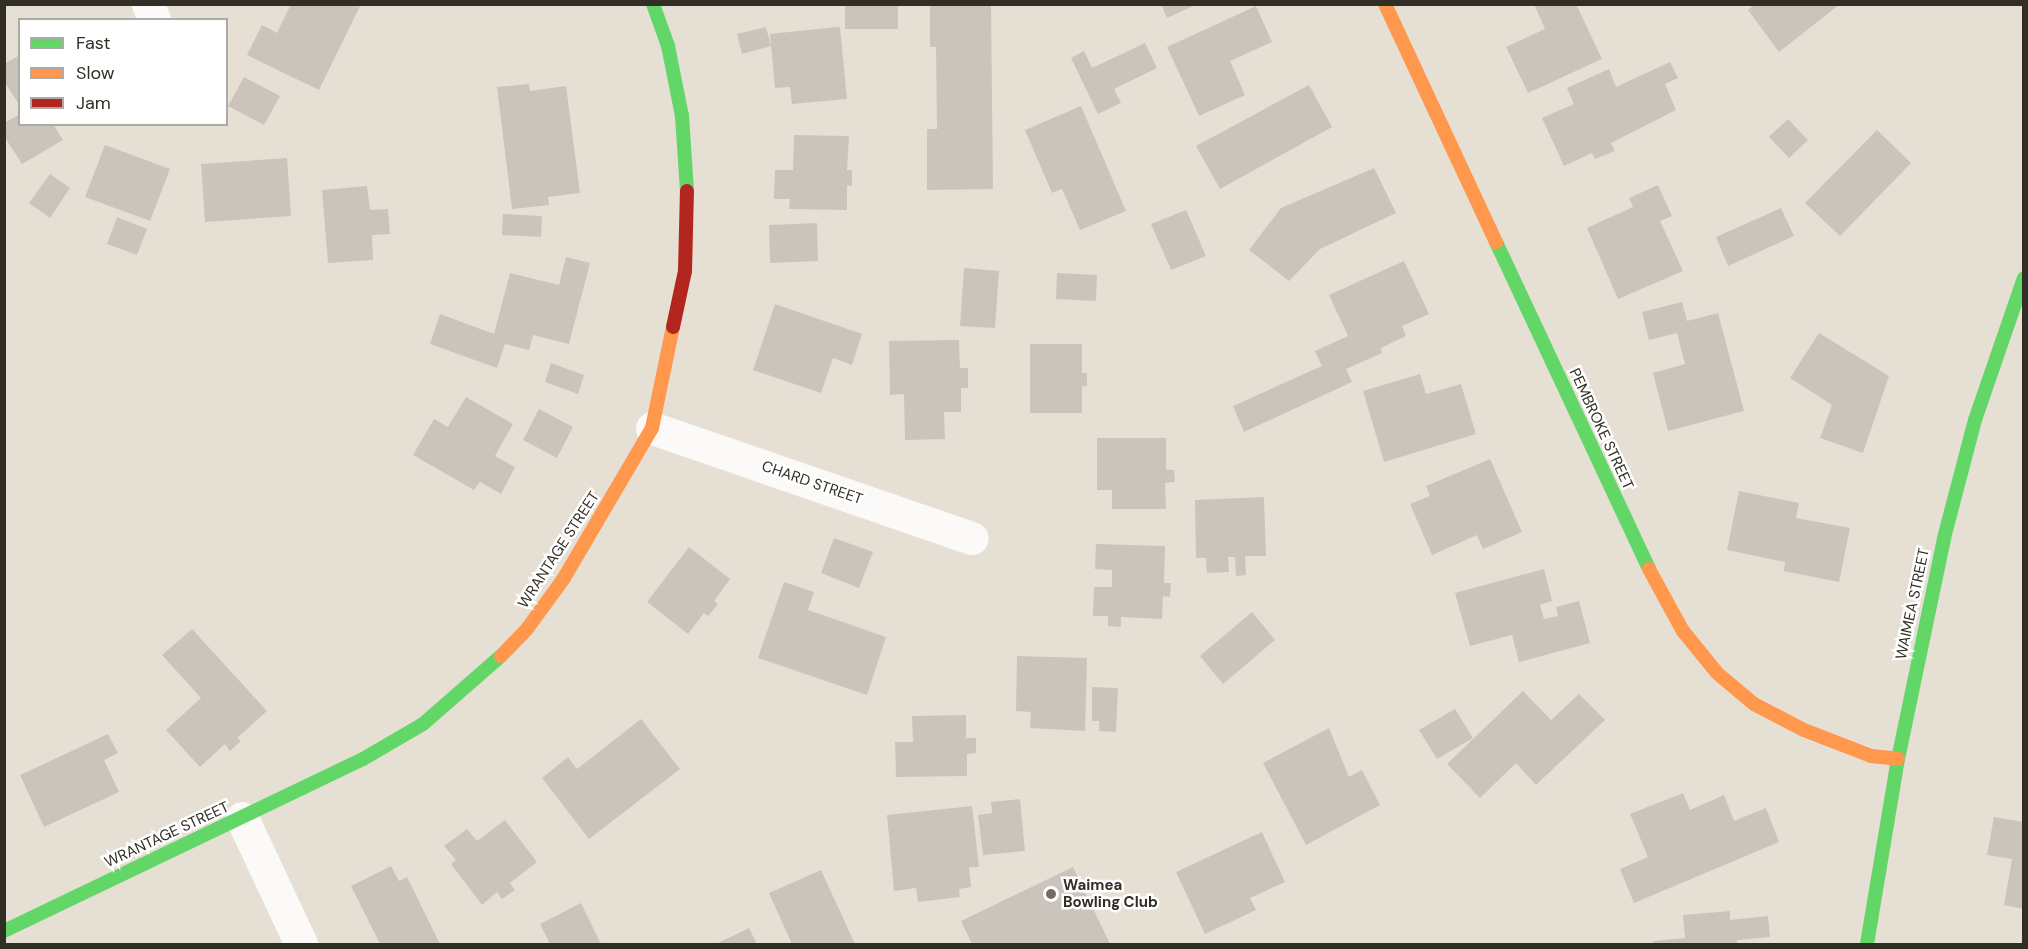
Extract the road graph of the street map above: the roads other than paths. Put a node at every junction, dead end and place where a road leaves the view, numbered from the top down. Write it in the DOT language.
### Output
graph roads {
  1 [pos="653,4"];
  2 [pos="1385,4"];
  3 [pos="2024,278"];
  4 [pos="652,428"];
  5 [pos="972,538"];
  6 [pos="1898,759"];
  7 [pos="242,818"];
  8 [pos="4,931"];
  9 [pos="301,945"];
  10 [pos="1867,945"];
  1 -- 4 [label="street, WRANTAGE STREET"];
  2 -- 6 [label="street, PEMBROKE STREET"];
  3 -- 6 [label="street, WAIMEA STREET"];
  4 -- 5 [label="street, CHARD STREET"];
  4 -- 7 [label="street, WRANTAGE STREET"];
  6 -- 10 [label="street, WAIMEA STREET"];
  7 -- 8 [label="street, WRANTAGE STREET"];
  7 -- 9 [label="street"];
}
